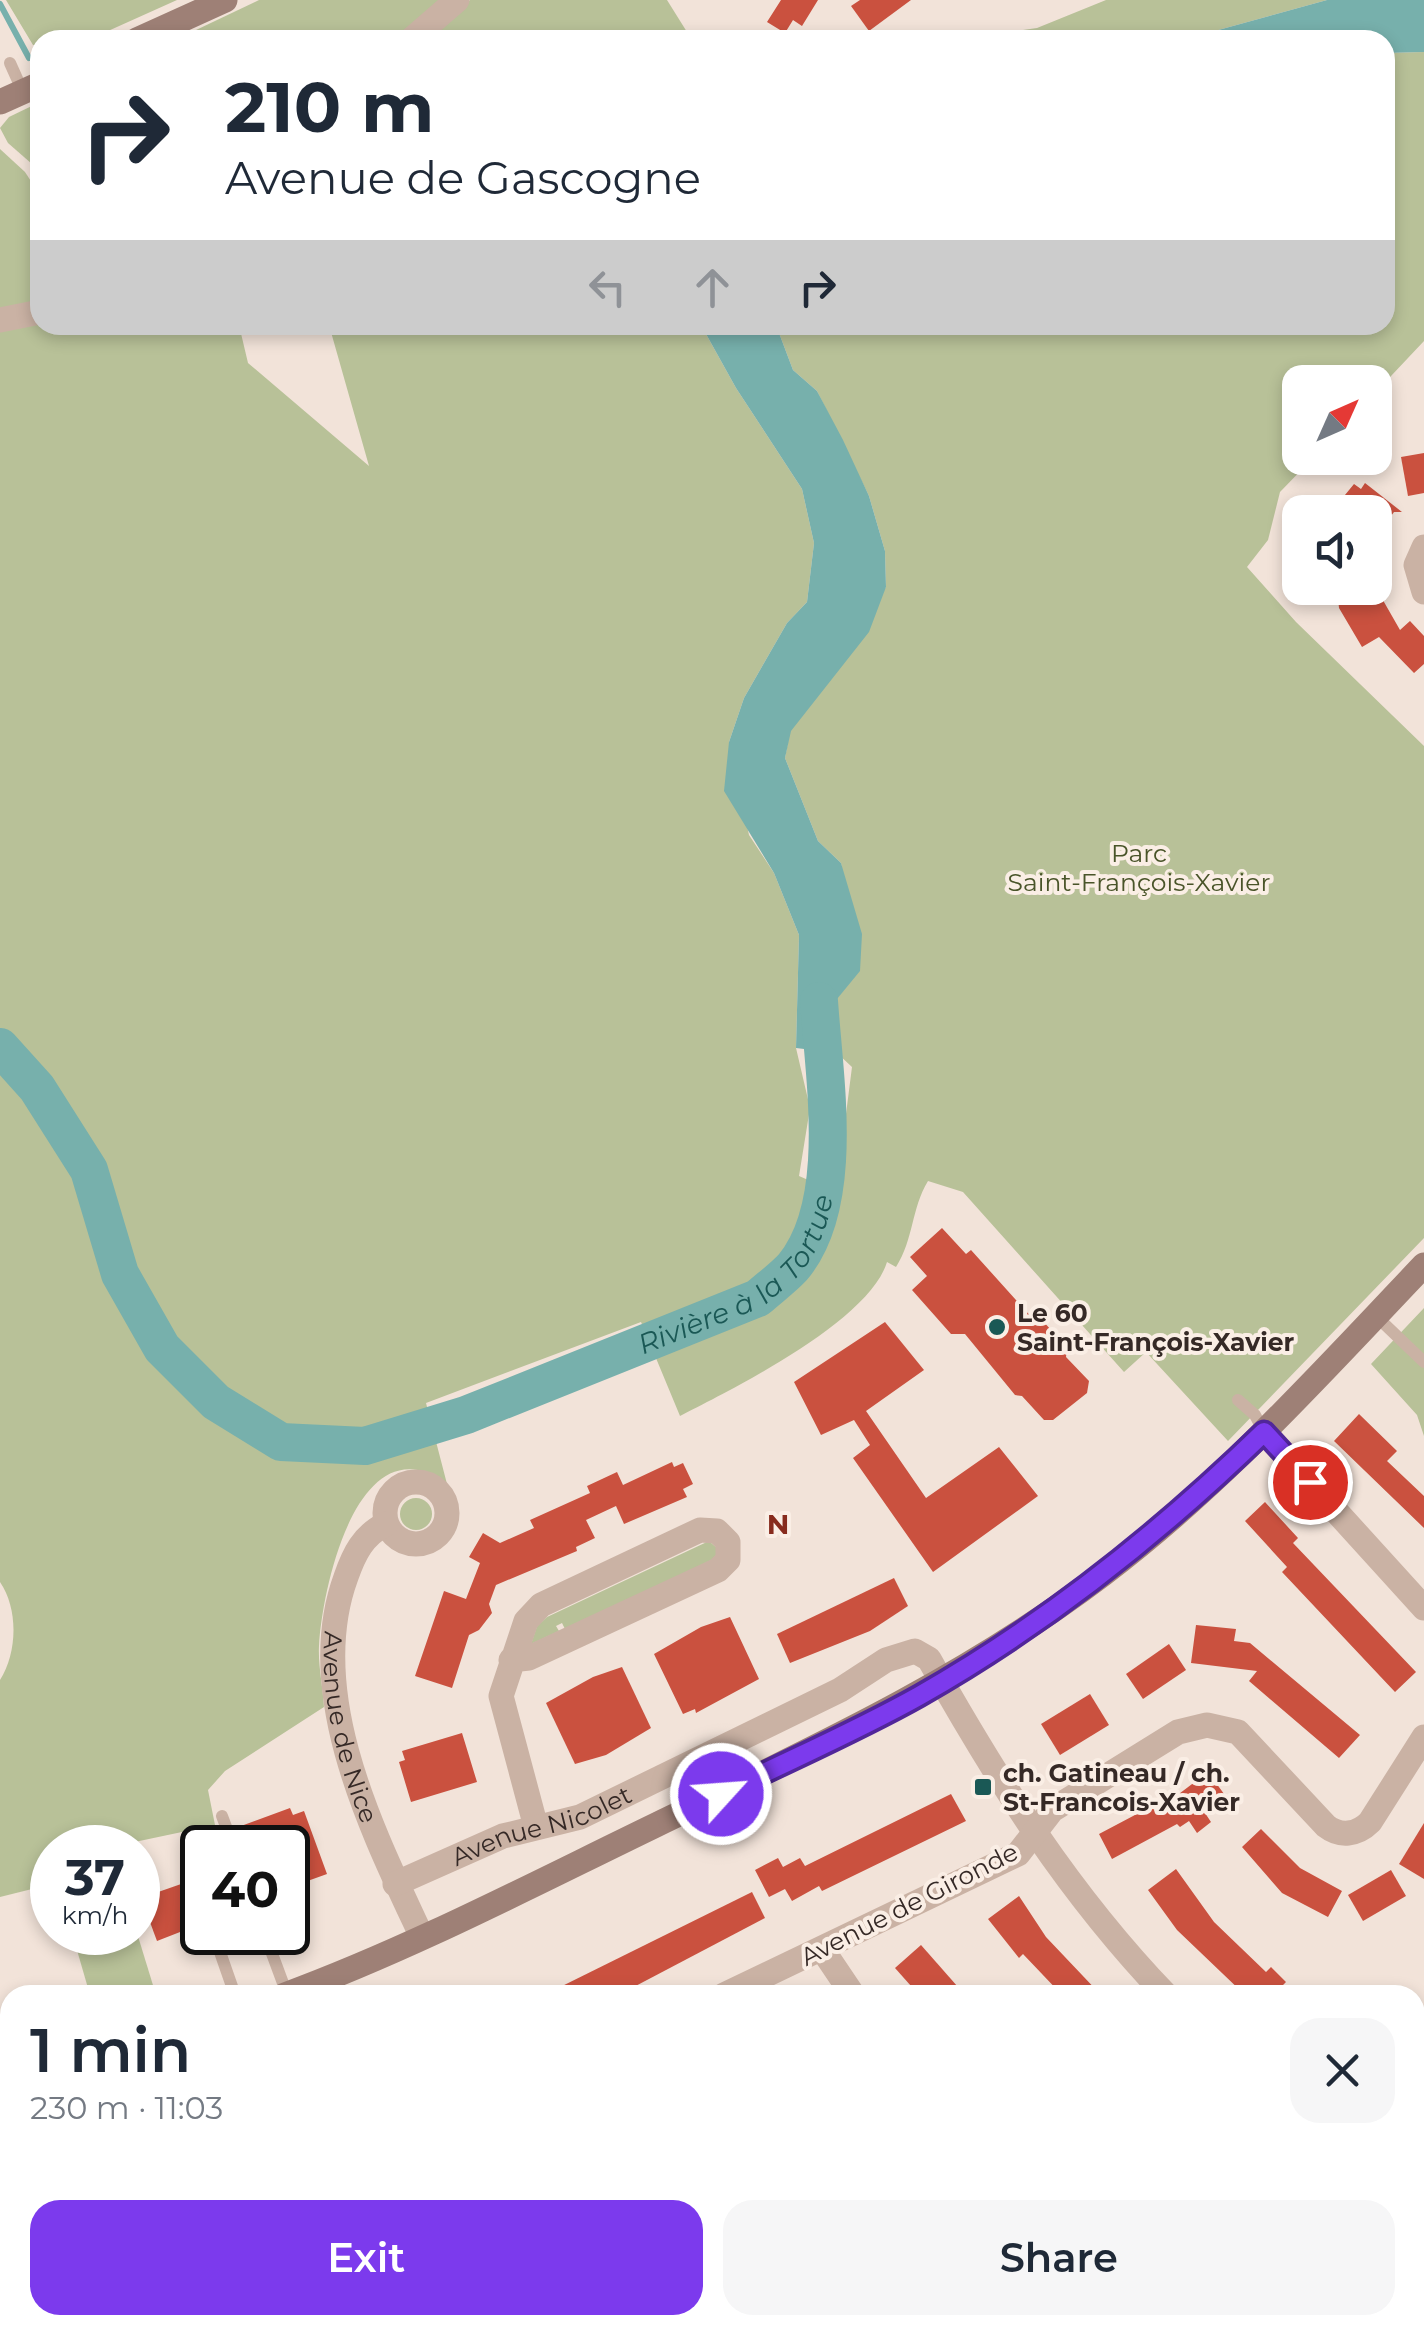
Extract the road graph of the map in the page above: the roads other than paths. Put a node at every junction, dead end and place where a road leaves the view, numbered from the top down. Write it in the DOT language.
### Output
graph roads {
  1 [pos="225,0"];
  2 [pos="457,0"];
  3 [pos="159,30"];
  4 [pos="422,30"];
  5 [pos="10,63"];
  6 [pos="21,93"];
  7 [pos="30,314"];
  8 [pos="0,320"];
  9 [pos="1424,547"];
  10 [pos="1424,592"];
  11 [pos="1424,1265"];
  12 [pos="1376,1316"];
  13 [pos="1424,1362"];
  14 [pos="1238,1400"];
  15 [pos="1264,1432"];
  16 [pos="386,1524"];
  17 [pos="1424,1608"];
  18 [pos="511,1660"];
  19 [pos="942,1682"];
  20 [pos="1424,1736"];
  21 [pos="222,1816"];
  22 [pos="225,1825"];
  23 [pos="536,1827"];
  24 [pos="1034,1833"];
  25 [pos="396,1884"];
  26 [pos="422,1937"];
  27 [pos="822,1949"];
  28 [pos="222,1955"];
  29 [pos="272,1955"];
  30 [pos="233,1985"];
  31 [pos="283,1985"];
  32 [pos="309,1985"];
  33 [pos="745,1985"];
  34 [pos="846,1985"];
  35 [pos="1157,1985"];
  1 -- 3 [label="street"];
  2 -- 4 [label="street"];
  5 -- 6 [label="lane"];
  7 -- 8 [label="street"];
  9 -- 10 [label="street"];
  11 -- 12 [label="street"];
  12 -- 13 [label="lane"];
  12 -- 15 [label="street"];
  14 -- 15 [label="lane"];
  15 -- 17 [label="street"];
  15 -- 19 [label="street"];
  16 -- 25 [label="street, Avenue de Nice"];
  18 -- 18 [label="street"];
  18 -- 23 [label="street"];
  19 -- 23 [label="street, Avenue Nicolet"];
  19 -- 24 [label="street"];
  19 -- 26 [label="street"];
  20 -- 24 [label="street, Avenue de Gironde"];
  21 -- 22 [label="lane"];
  23 -- 25 [label="street, Avenue Nicolet"];
  24 -- 27 [label="street, Avenue de Gironde"];
  24 -- 35 [label="street"];
  25 -- 26 [label="street, Avenue de Nice"];
  26 -- 32 [label="street"];
  27 -- 33 [label="street, Avenue de Gironde"];
  27 -- 34 [label="street"];
  28 -- 30 [label="lane"];
  29 -- 31 [label="lane"];
}
